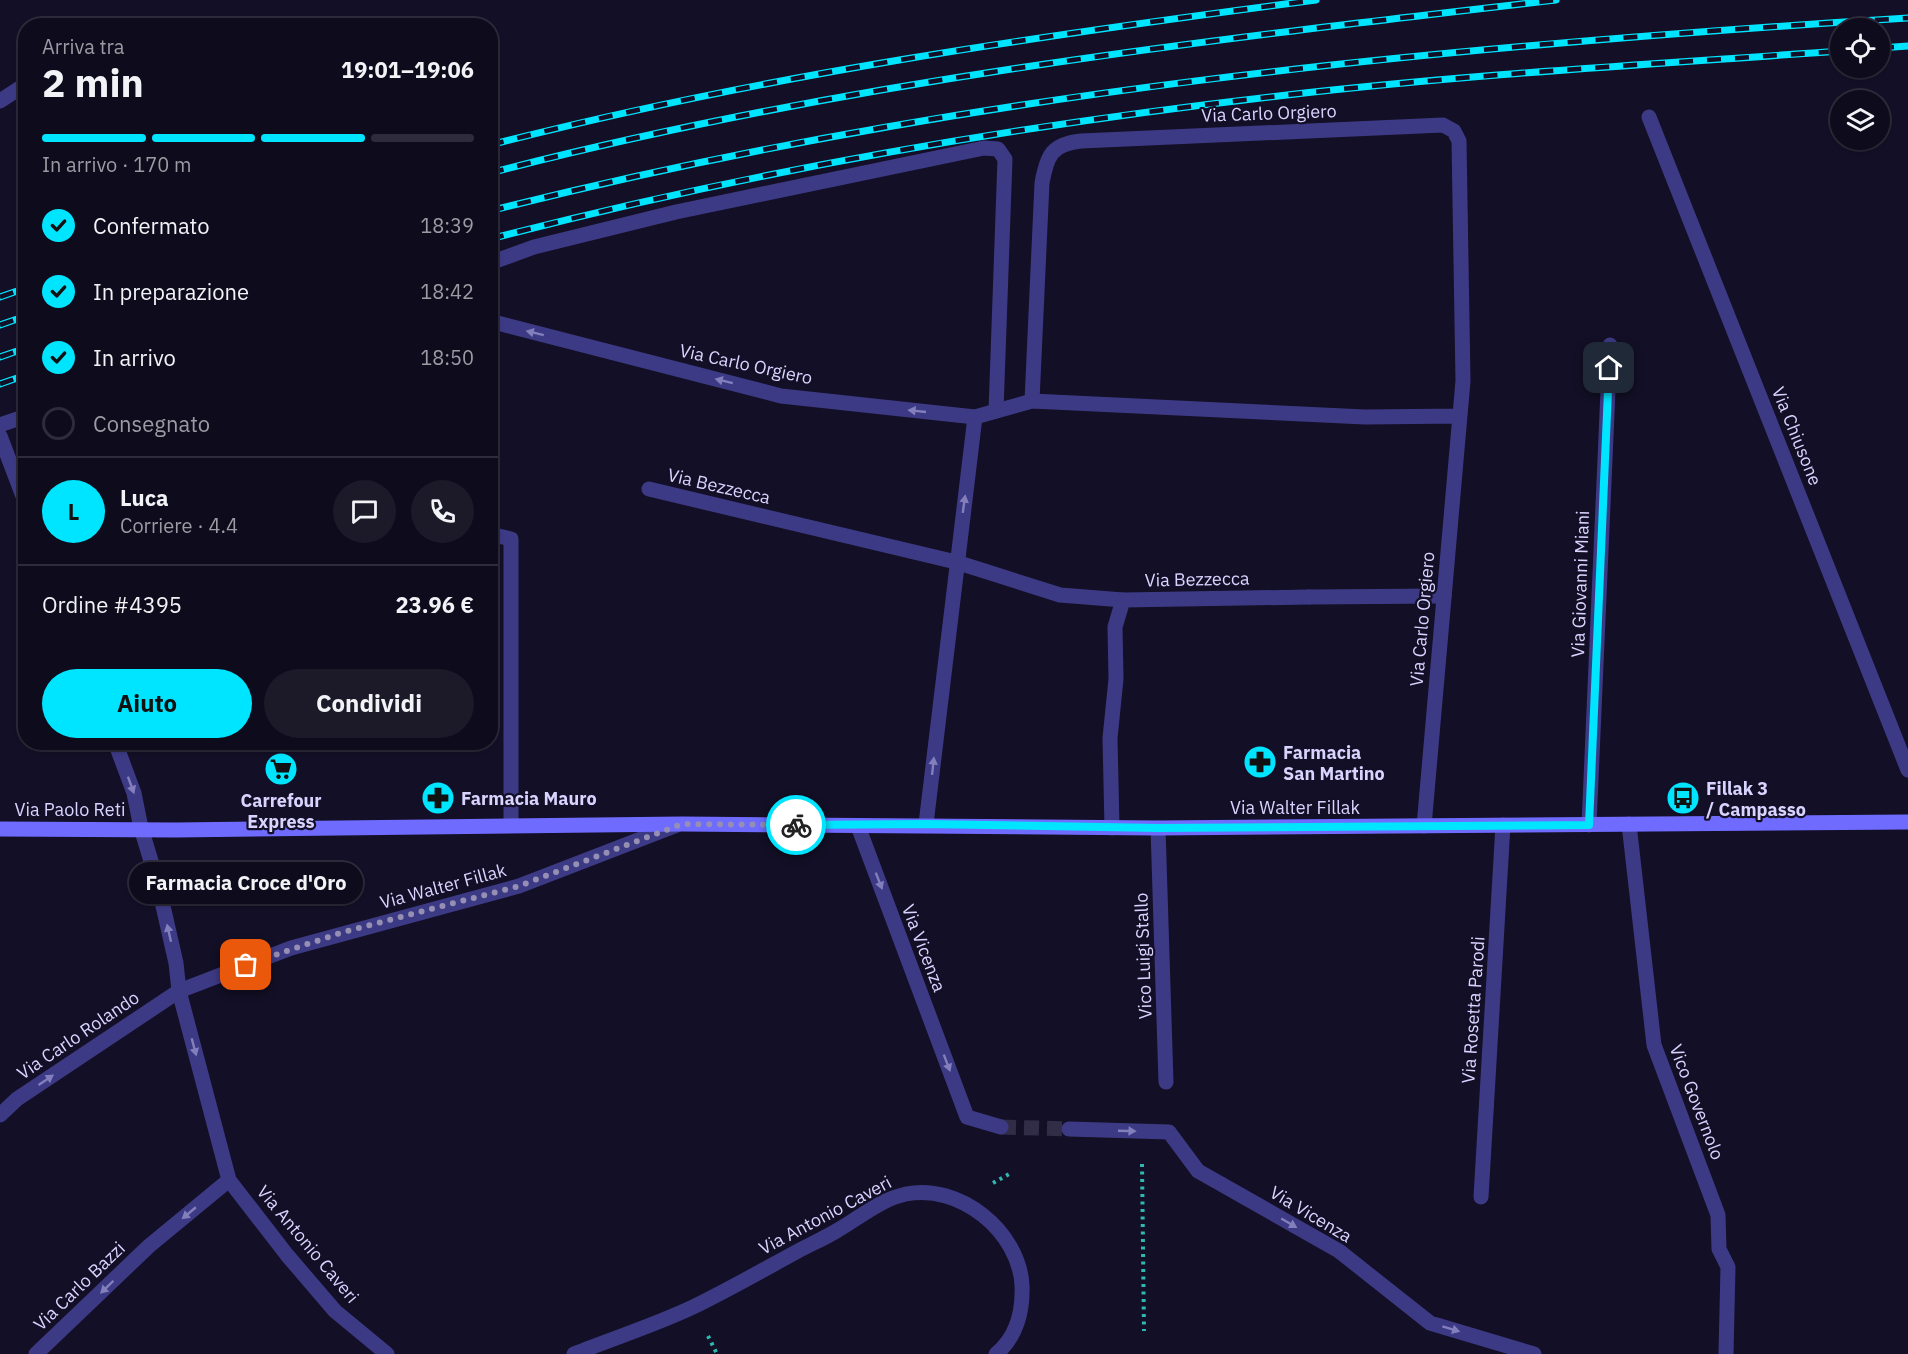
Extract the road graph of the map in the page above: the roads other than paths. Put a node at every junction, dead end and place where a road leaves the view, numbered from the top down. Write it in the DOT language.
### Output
graph roads {
  1 [pos="18,89"];
  2 [pos="0,101"];
  3 [pos="1649,117"];
  4 [pos="498,260"];
  5 [pos="498,323"];
  6 [pos="1610,345"];
  7 [pos="1032,401"];
  8 [pos="996,411"];
  9 [pos="1460,416"];
  10 [pos="975,417"];
  11 [pos="18,418"];
  12 [pos="0,424"];
  13 [pos="0,436"];
  14 [pos="18,483"];
  15 [pos="649,489"];
  16 [pos="498,536"];
  17 [pos="956,562"];
  18 [pos="1444,596"];
  19 [pos="1123,600"];
  20 [pos="118,750"];
  21 [pos="1908,770"];
  22 [pos="1908,822"];
  23 [pos="682,824"];
  24 [pos="926,824"];
  25 [pos="1629,824"];
  26 [pos="511,825"];
  27 [pos="1503,825"];
  28 [pos="1589,825"];
  29 [pos="858,826"];
  30 [pos="1424,826"];
  31 [pos="141,828"];
  32 [pos="1112,828"];
  33 [pos="1158,828"];
  34 [pos="0,829"];
  35 [pos="179,991"];
  36 [pos="1166,1082"];
  37 [pos="0,1115"];
  38 [pos="1001,1127"];
  39 [pos="1069,1129"];
  40 [pos="229,1180"];
  41 [pos="1481,1197"];
  42 [pos="36,1354"];
  43 [pos="387,1354"];
  44 [pos="574,1354"];
  45 [pos="996,1354"];
  46 [pos="1534,1354"];
  47 [pos="1726,1354"];
  1 -- 2 [label="street"];
  3 -- 21 [label="street, Via Chiusone"];
  4 -- 8 [label="street"];
  10 -- 5 [label="street, Via Carlo Orgiero, one-way"];
  6 -- 28 [label="street, Via Giovanni Miani"];
  7 -- 8 [label="street, Via Carlo Orgiero"];
  7 -- 9 [label="street, Via Carlo Orgiero"];
  7 -- 9 [label="street, Via Carlo Orgiero"];
  8 -- 10 [label="street, Via Carlo Orgiero"];
  9 -- 18 [label="street, Via Carlo Orgiero"];
  17 -- 10 [label="street, one-way"];
  11 -- 12 [label="street"];
  13 -- 14 [label="street"];
  15 -- 17 [label="street, Via Bezzecca"];
  16 -- 26 [label="street"];
  17 -- 19 [label="street, Via Bezzecca"];
  24 -- 17 [label="street, one-way"];
  18 -- 19 [label="street, Via Bezzecca"];
  18 -- 30 [label="street, Via Carlo Orgiero"];
  19 -- 32 [label="street"];
  20 -- 31 [label="street, Via Antonio Caveri, one-way"];
  22 -- 25 [label="main road, Via Walter Fillak"];
  23 -- 26 [label="main road, Via Walter Fillak"];
  23 -- 29 [label="main road, Via Walter Fillak"];
  23 -- 35 [label="street, Via Walter Fillak"];
  24 -- 29 [label="main road, Via Walter Fillak"];
  24 -- 32 [label="main road, Via Walter Fillak"];
  25 -- 28 [label="main road, Via Walter Fillak"];
  25 -- 47 [label="street, Vico Governolo"];
  26 -- 31 [label="main road, Via Walter Fillak"];
  27 -- 28 [label="main road, Via Walter Fillak"];
  27 -- 30 [label="main road, Via Walter Fillak"];
  27 -- 41 [label="street, Via Rosetta Parodi"];
  29 -- 38 [label="street, Via Vicenza, one-way"];
  30 -- 33 [label="main road, Via Walter Fillak"];
  31 -- 34 [label="main road, Via Paolo Reti"];
  35 -- 31 [label="street, Via Antonio Caveri, one-way"];
  32 -- 33 [label="main road, Via Walter Fillak"];
  33 -- 36 [label="street, Vico Luigi Stallo"];
  37 -- 35 [label="street, Via Carlo Rolando, one-way"];
  35 -- 40 [label="street, Via Antonio Caveri, one-way"];
  39 -- 46 [label="street, Via Vicenza, one-way"];
  40 -- 42 [label="street, Via Carlo Bazzi, one-way"];
  40 -- 43 [label="street, Via Antonio Caveri"];
  44 -- 45 [label="street, Via Antonio Caveri"];
}
